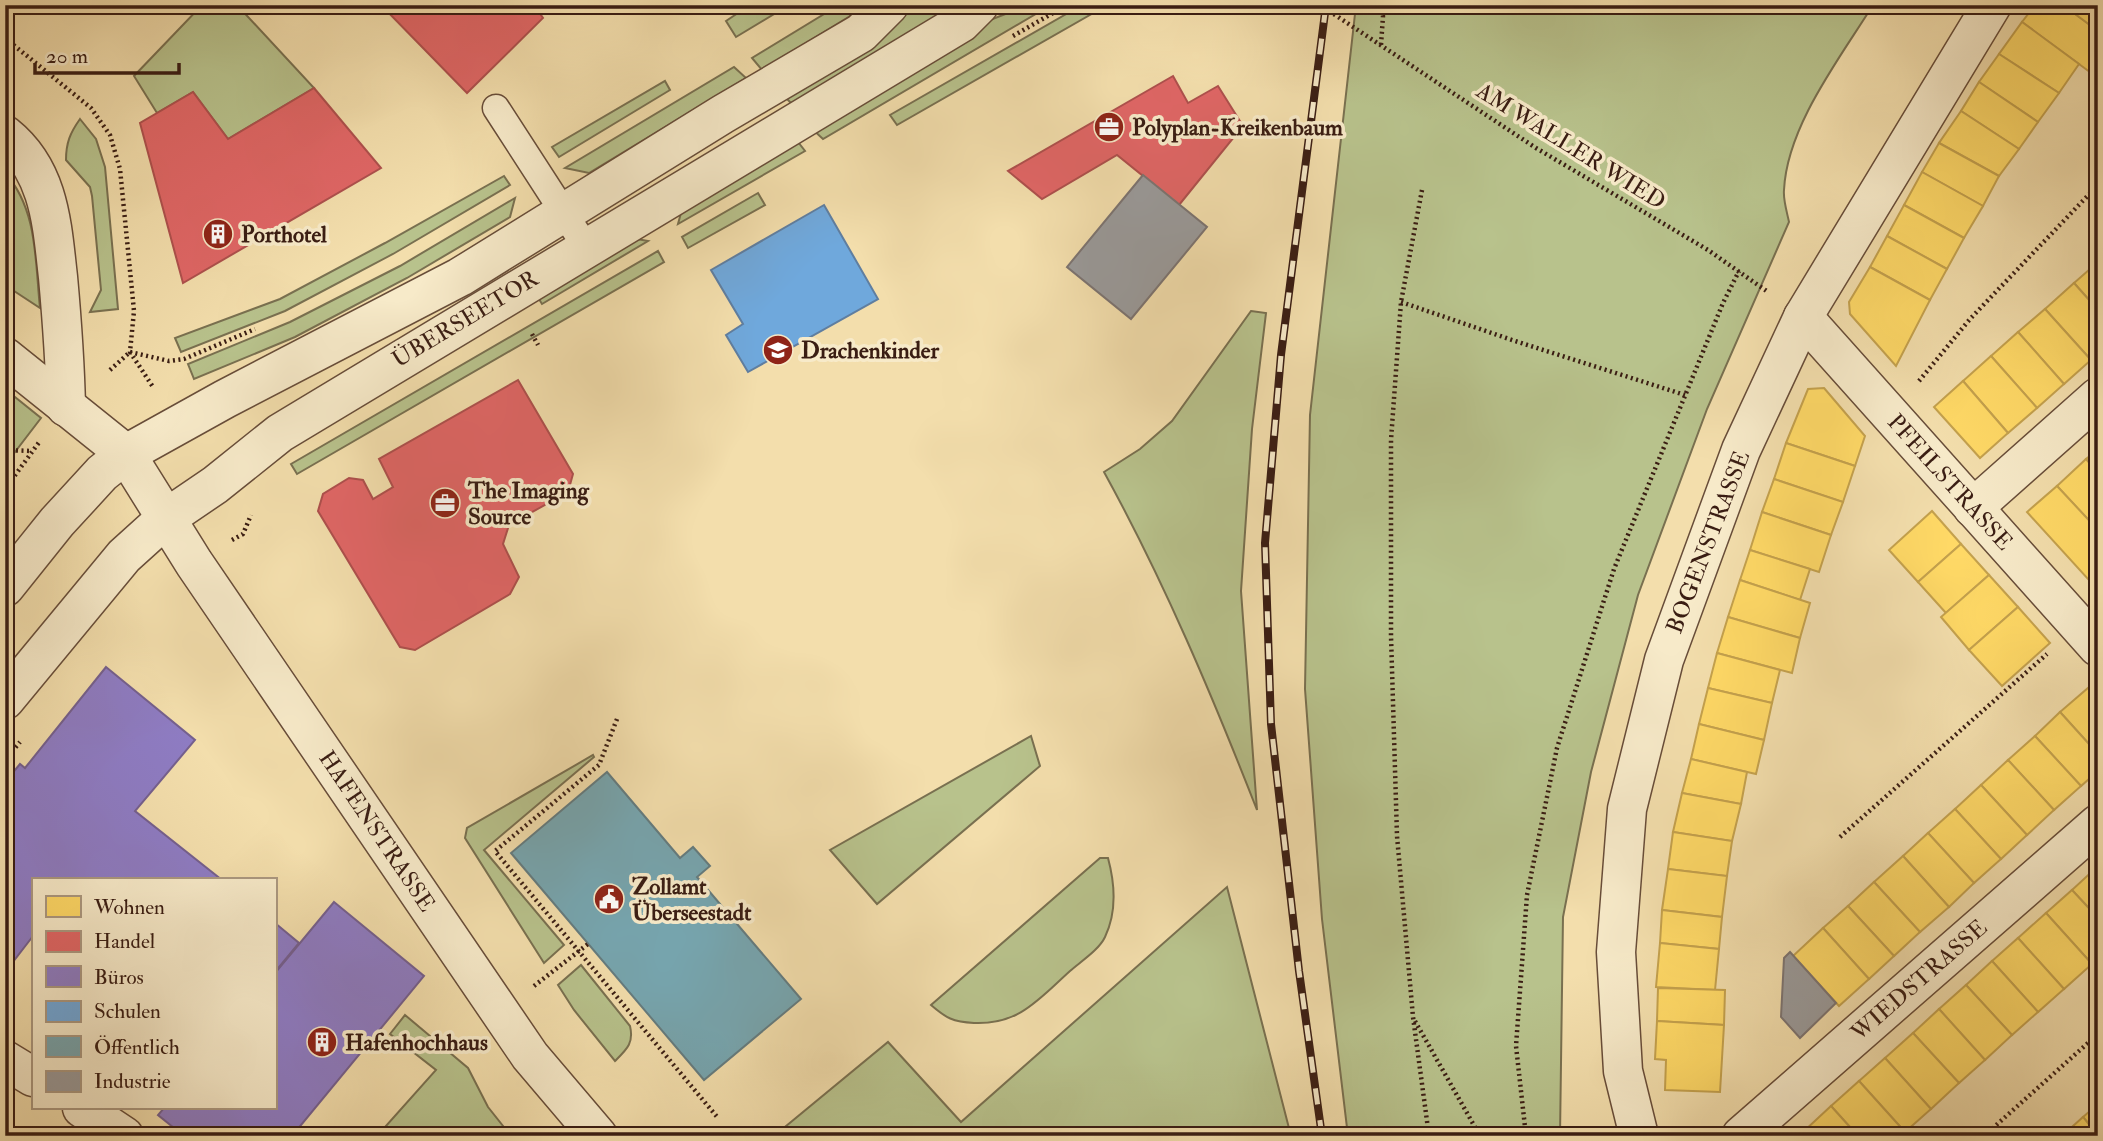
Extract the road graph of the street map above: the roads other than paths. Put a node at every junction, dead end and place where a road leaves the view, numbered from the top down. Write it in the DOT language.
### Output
graph roads {
  1 [pos="889,5"];
  2 [pos="979,5"];
  3 [pos="1992,5"];
  4 [pos="496,108"];
  5 [pos="5,135"];
  6 [pos="564,213"];
  7 [pos="586,247"];
  8 [pos="1803,317"];
  9 [pos="5,357"];
  10 [pos="2098,397"];
  11 [pos="66,407"];
  12 [pos="126,454"];
  13 [pos="1973,508"];
  14 [pos="165,519"];
  15 [pos="5,587"];
  16 [pos="2088,637"];
  17 [pos="5,699"];
  18 [pos="2098,824"];
  19 [pos="5,1060"];
  20 [pos="32,1076"];
  21 [pos="85,1110"];
  22 [pos="124,1136"];
  23 [pos="598,1136"];
  24 [pos="1639,1136"];
  25 [pos="1741,1136"];
  1 -- 6 [label="street, ÜBERSEETOR"];
  2 -- 7 [label="street, ÜBERSEETOR"];
  3 -- 8 [label="street, BOGENSTRASSE"];
  4 -- 6 [label="lane"];
  5 -- 11 [label="street"];
  6 -- 7 [label="lane"];
  6 -- 12 [label="street, ÜBERSEETOR"];
  7 -- 14 [label="street, ÜBERSEETOR"];
  8 -- 13 [label="street, PFEILSTRASSE"];
  8 -- 24 [label="street, BOGENSTRASSE"];
  9 -- 11 [label="street"];
  10 -- 13 [label="street"];
  11 -- 12 [label="street"];
  12 -- 14 [label="street, HAFENSTRASSE"];
  12 -- 15 [label="street, ÜBERSEETOR"];
  13 -- 16 [label="street, PFEILSTRASSE"];
  14 -- 17 [label="street, ÜBERSEETOR"];
  14 -- 23 [label="street, HAFENSTRASSE"];
  18 -- 25 [label="street, WIEDSTRASSE"];
  19 -- 20 [label="street"];
  21 -- 22 [label="street"];
}
